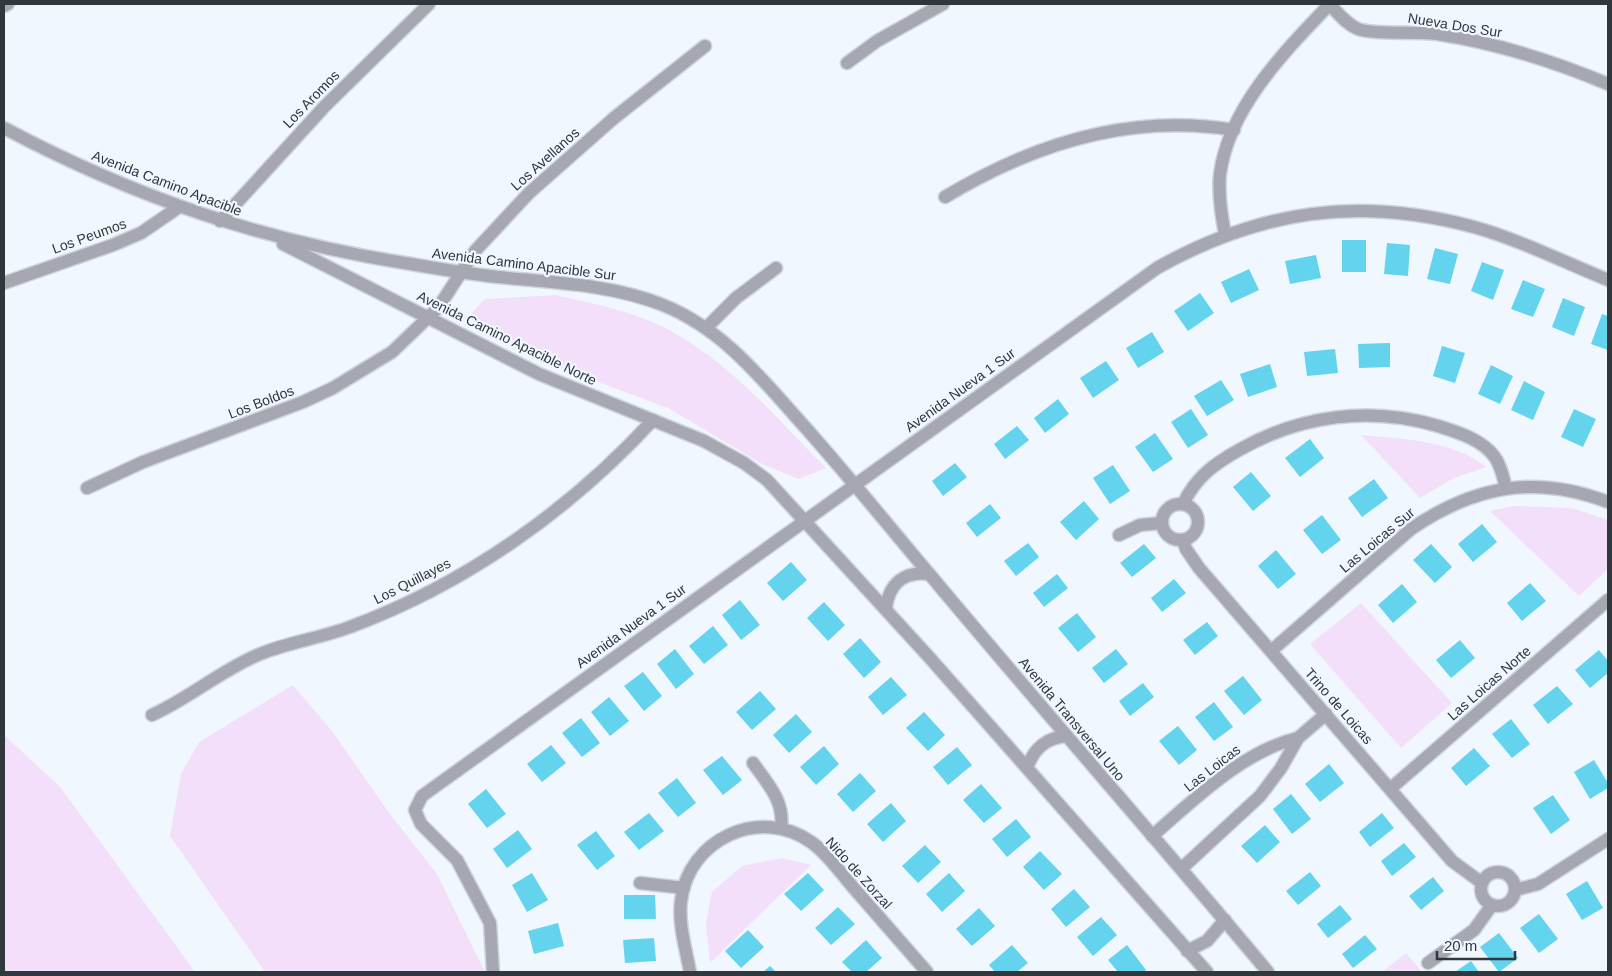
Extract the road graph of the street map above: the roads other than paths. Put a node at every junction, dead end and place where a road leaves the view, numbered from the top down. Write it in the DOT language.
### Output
graph roads {
  1 [pos="8,4"];
  2 [pos="429,4"];
  3 [pos="943,4"];
  4 [pos="1330,4"];
  5 [pos="4,6"];
  6 [pos="705,46"];
  7 [pos="847,63"];
  8 [pos="1608,84"];
  9 [pos="4,128"];
  10 [pos="1234,130"];
  11 [pos="946,197"];
  12 [pos="179,207"];
  13 [pos="220,221"];
  14 [pos="1225,234"];
  15 [pos="267,236"];
  16 [pos="776,268"];
  17 [pos="459,272"];
  18 [pos="1608,280"];
  19 [pos="4,283"];
  20 [pos="430,317"];
  21 [pos="706,328"];
  22 [pos="653,420"];
  23 [pos="855,483"];
  24 [pos="87,488"];
  25 [pos="1506,488"];
  26 [pos="1608,502"];
  27 [pos="1183,504"];
  28 [pos="804,520"];
  29 [pos="1162,523"];
  30 [pos="1119,535"];
  31 [pos="1184,540"];
  32 [pos="929,574"];
  33 [pos="1608,600"];
  34 [pos="886,608"];
  35 [pos="1271,651"];
  36 [pos="1326,714"];
  37 [pos="152,715"];
  38 [pos="1066,736"];
  39 [pos="1298,738"];
  40 [pos="752,763"];
  41 [pos="1027,768"];
  42 [pos="1390,789"];
  43 [pos="781,828"];
  44 [pos="1152,836"];
  45 [pos="1608,839"];
  46 [pos="1181,869"];
  47 [pos="1482,883"];
  48 [pos="640,884"];
  49 [pos="684,888"];
  50 [pos="1515,890"];
  51 [pos="1492,905"];
  52 [pos="1224,920"];
  53 [pos="1187,951"];
  54 [pos="1428,963"];
  55 [pos="493,972"];
  56 [pos="690,972"];
  57 [pos="927,972"];
  58 [pos="1207,972"];
  59 [pos="1268,972"];
  1 -- 5 [label="street"];
  2 -- 13 [label="street, Los Aromos"];
  3 -- 7 [label="street"];
  4 -- 8 [label="street, Nueva Dos Sur"];
  4 -- 10 [label="street, Nueva Dos Sur"];
  6 -- 17 [label="street, Los Avellanos"];
  9 -- 12 [label="street, Avenida Camino Apacible"];
  10 -- 11 [label="street"];
  10 -- 14 [label="street, Nueva Dos Sur"];
  12 -- 13 [label="street, Avenida Camino Apacible"];
  12 -- 19 [label="street, Los Peumos"];
  13 -- 15 [label="street, Avenida Camino Apacible"];
  14 -- 18 [label="street, Avenida Nueva 1 Sur"];
  14 -- 23 [label="street, Avenida Nueva 1 Sur"];
  15 -- 17 [label="street, Avenida Camino Apacible Sur"];
  15 -- 20 [label="street, Avenida Camino Apacible Norte"];
  16 -- 21 [label="street"];
  17 -- 20 [label="street, Los Avellanos"];
  17 -- 21 [label="street, Avenida Camino Apacible Sur"];
  20 -- 22 [label="street, Avenida Camino Apacible Norte"];
  20 -- 24 [label="street, Los Boldos"];
  21 -- 23 [label="street, Avenida Camino Apacible Sur"];
  22 -- 28 [label="street, Avenida Camino Apacible Norte"];
  22 -- 37 [label="street, Los Quillayes"];
  23 -- 28 [label="street, Avenida Nueva 1 Sur"];
  23 -- 32 [label="street, Avenida Transversal Uno"];
  25 -- 26 [label="street, Las Loicas Sur"];
  25 -- 27 [label="street"];
  25 -- 35 [label="street, Las Loicas Sur"];
  27 -- 29 [label="street"];
  27 -- 31 [label="street"];
  28 -- 34 [label="street"];
  28 -- 55 [label="street, Avenida Nueva 1 Sur"];
  29 -- 30 [label="street"];
  29 -- 31 [label="street"];
  31 -- 35 [label="street, Trino de Loicas"];
  32 -- 34 [label="street"];
  32 -- 38 [label="street, Avenida Transversal Uno"];
  33 -- 42 [label="street, Las Loicas Norte"];
  34 -- 41 [label="street"];
  35 -- 36 [label="street, Trino de Loicas"];
  36 -- 39 [label="street, Las Loicas"];
  36 -- 42 [label="street, Trino de Loicas"];
  38 -- 41 [label="street"];
  38 -- 44 [label="street, Avenida Transversal Uno"];
  39 -- 44 [label="street, Las Loicas"];
  39 -- 46 [label="street, Las Loicas"];
  40 -- 43 [label="street"];
  41 -- 53 [label="street"];
  42 -- 47 [label="street, Trino de Loicas"];
  43 -- 49 [label="street, Nido de Zorzal"];
  43 -- 57 [label="street, Nido de Zorzal"];
  44 -- 46 [label="street, Avenida Transversal Uno"];
  45 -- 50 [label="street"];
  46 -- 52 [label="street, Avenida Transversal Uno"];
  47 -- 50 [label="street"];
  47 -- 51 [label="street"];
  48 -- 49 [label="street"];
  49 -- 56 [label="street, Nido de Zorzal"];
  50 -- 51 [label="street"];
  51 -- 54 [label="street"];
  52 -- 53 [label="street"];
  52 -- 59 [label="street, Avenida Transversal Uno"];
  53 -- 58 [label="street"];
}
